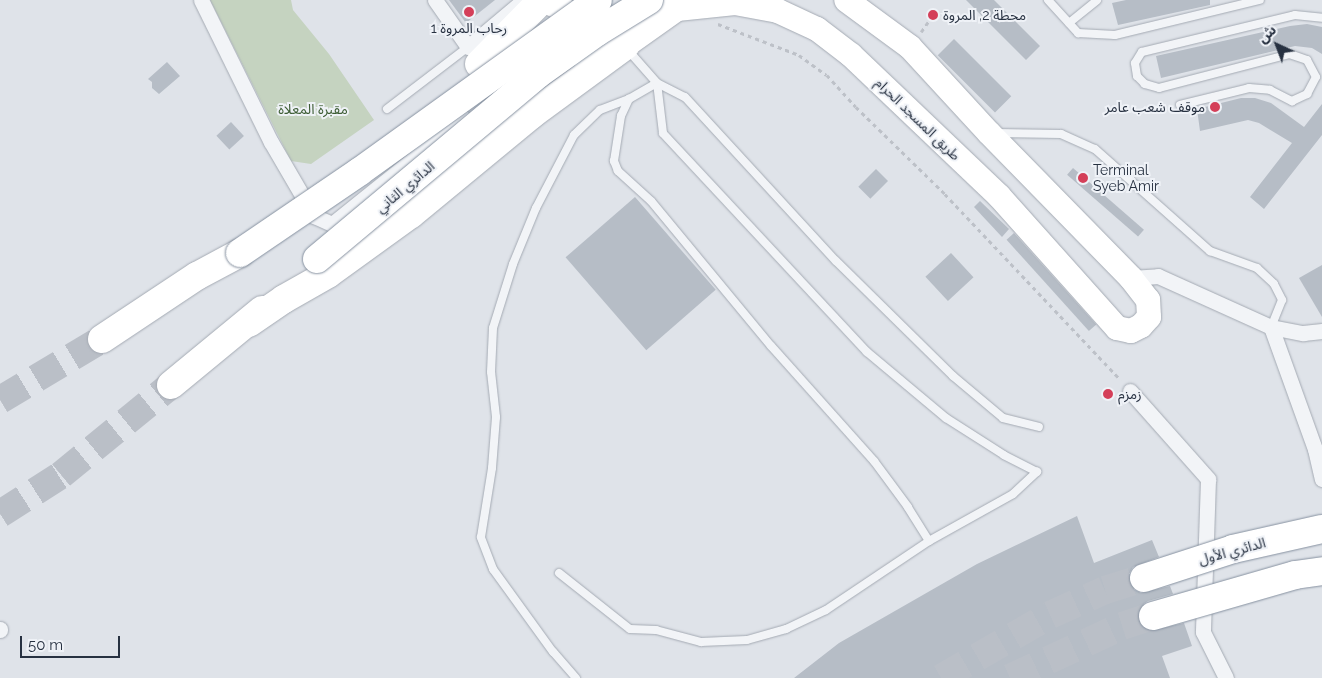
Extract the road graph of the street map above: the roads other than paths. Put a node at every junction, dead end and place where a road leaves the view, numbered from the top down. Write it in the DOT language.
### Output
graph roads {
  1 [pos="201,0"];
  2 [pos="435,0"];
  3 [pos="524,0"];
  4 [pos="542,0"];
  5 [pos="598,0"];
  6 [pos="643,0"];
  7 [pos="649,0"];
  8 [pos="846,0"];
  9 [pos="1048,0"];
  10 [pos="1096,0"];
  11 [pos="1260,0"];
  12 [pos="677,9"];
  13 [pos="1322,18"];
  14 [pos="1069,23"];
  15 [pos="579,27"];
  16 [pos="624,46"];
  17 [pos="474,56"];
  18 [pos="586,76"];
  19 [pos="658,83"];
  20 [pos="629,99"];
  21 [pos="1180,105"];
  22 [pos="387,109"];
  23 [pos="989,133"];
  24 [pos="236,247"];
  25 [pos="323,266"];
  26 [pos="1130,278"];
  27 [pos="1270,327"];
  28 [pos="1322,331"];
  29 [pos="102,339"];
  30 [pos="171,385"];
  31 [pos="1130,391"];
  32 [pos="1039,427"];
  33 [pos="1322,479"];
  34 [pos="1322,529"];
  35 [pos="929,541"];
  36 [pos="1322,571"];
  37 [pos="559,573"];
  38 [pos="1144,578"];
  39 [pos="1153,616"];
  40 [pos="576,678"];
  41 [pos="1226,678"];
  1 -- 15 [label="street"];
  2 -- 17 [label="street"];
  3 -- 17 [label="street"];
  4 -- 15 [label="main road"];
  4 -- 17 [label="highway"];
  5 -- 24 [label="highway, bridge"];
  6 -- 12 [label="main road, طريق المسجد الحرام"];
  6 -- 16 [label="main road"];
  7 -- 25 [label="highway, الدائري الثاني, bridge"];
  8 -- 23 [label="main road"];
  9 -- 14 [label="lane"];
  10 -- 14 [label="lane"];
  11 -- 14 [label="lane"];
  12 -- 16 [label="main road"];
  12 -- 26 [label="main road, طريق المسجد الحرام"];
  13 -- 21 [label="lane"];
  15 -- 18 [label="main road"];
  16 -- 18 [label="highway"];
  16 -- 19 [label="lane"];
  17 -- 22 [label="lane"];
  17 -- 24 [label="highway"];
  18 -- 25 [label="highway"];
  19 -- 20 [label="lane"];
  19 -- 32 [label="lane"];
  19 -- 35 [label="lane"];
  20 -- 35 [label="lane"];
  20 -- 40 [label="lane"];
  23 -- 26 [label="main road"];
  23 -- 27 [label="lane"];
  24 -- 29 [label="highway"];
  25 -- 30 [label="highway, الدائري الثاني"];
  26 -- 27 [label="street"];
  27 -- 28 [label="street"];
  27 -- 33 [label="street"];
  31 -- 41 [label="street"];
  34 -- 38 [label="highway, الدائري الأول, bridge"];
  35 -- 37 [label="lane"];
  36 -- 39 [label="highway, bridge"];
}
